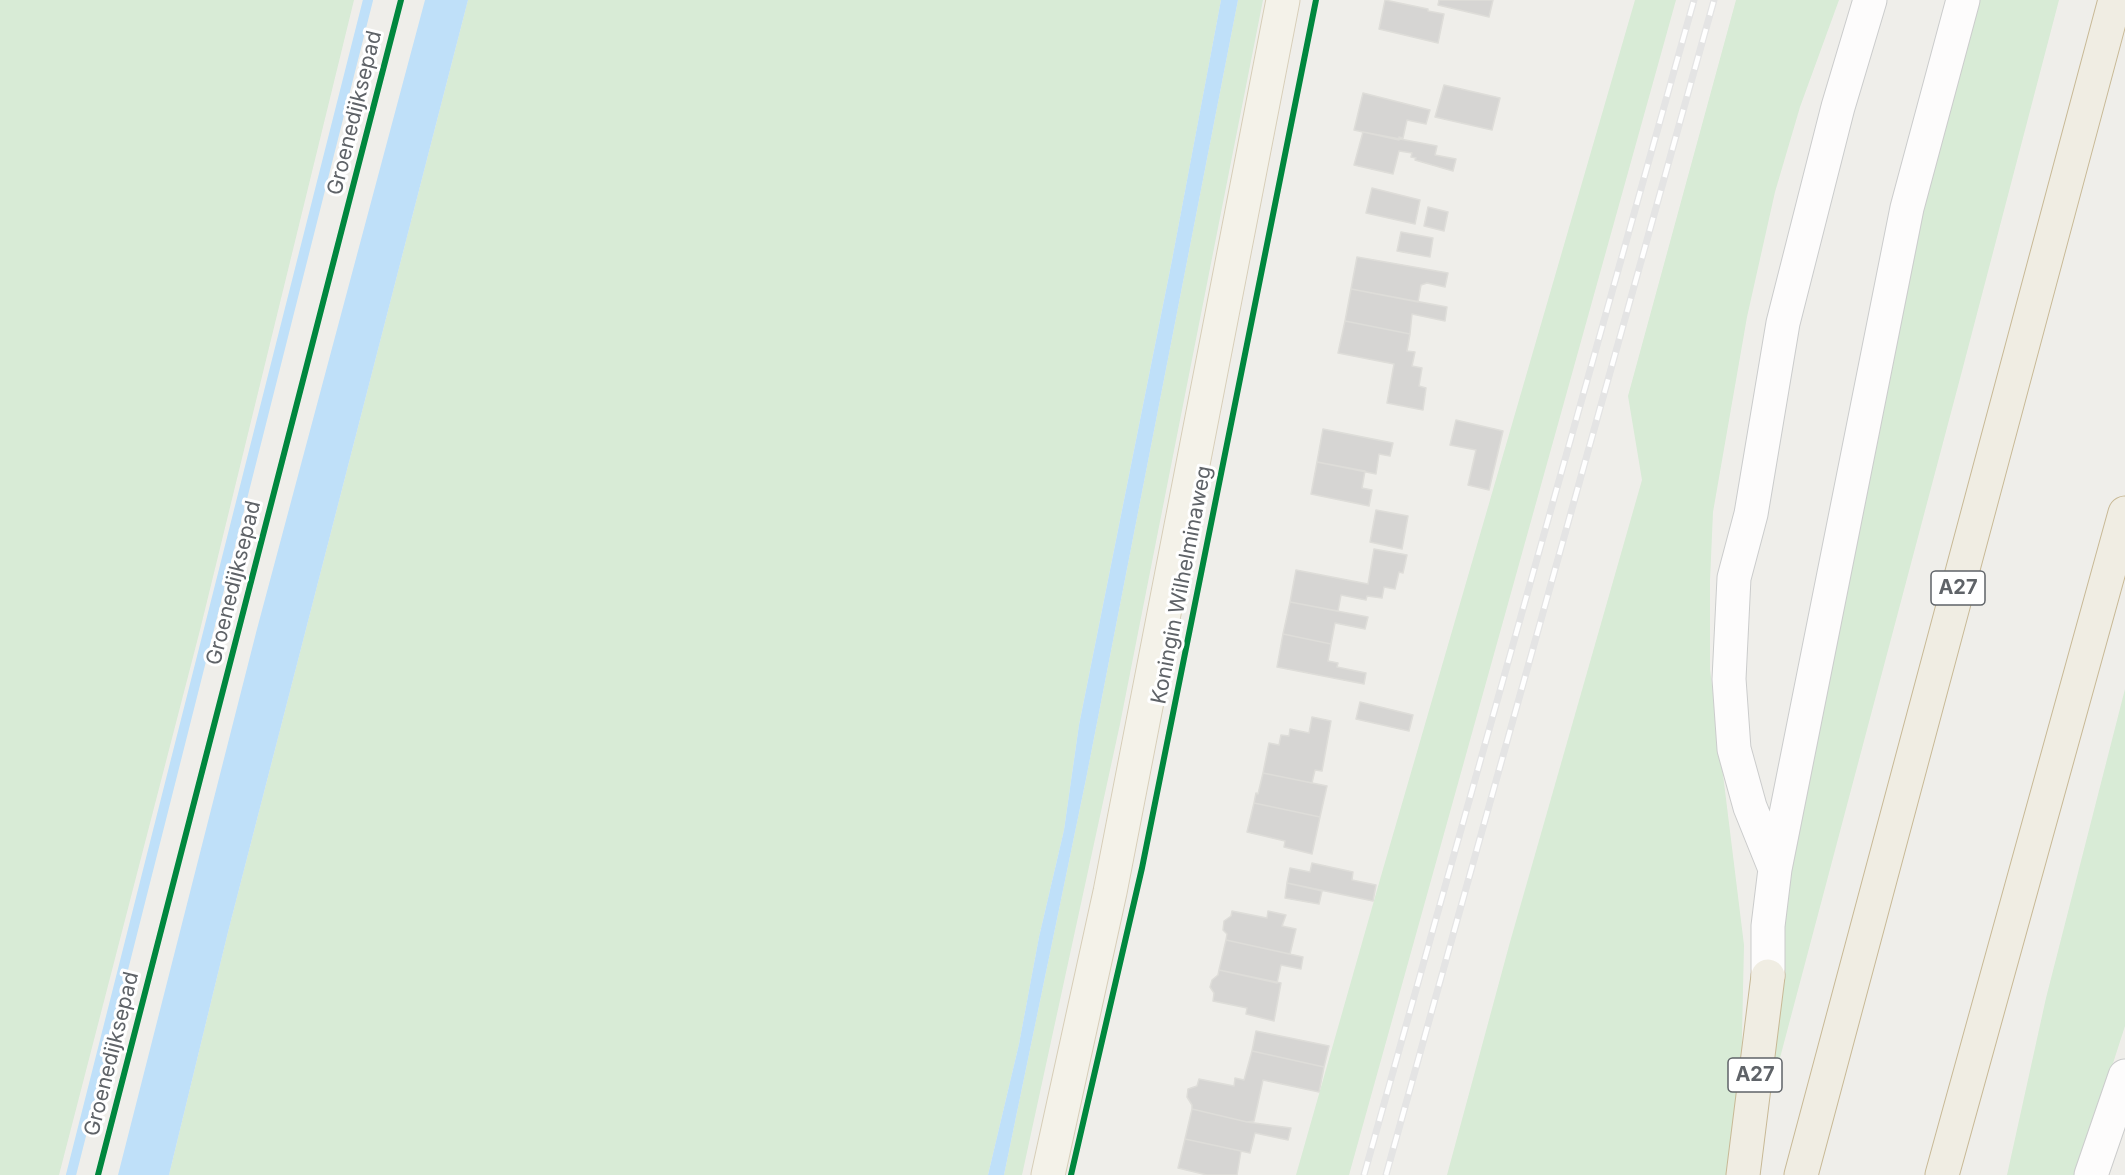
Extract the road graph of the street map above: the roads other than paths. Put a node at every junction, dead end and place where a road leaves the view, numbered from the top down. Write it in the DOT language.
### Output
graph roads {
  1 [pos="1283,0"];
  2 [pos="1870,0"];
  3 [pos="1963,0"];
  4 [pos="2115,0"];
  5 [pos="2125,513"];
  6 [pos="1775,869"];
  7 [pos="1768,976"];
  8 [pos="2125,1076"];
  9 [pos="1048,1175"];
  10 [pos="1743,1175"];
  11 [pos="1801,1175"];
  12 [pos="1942,1175"];
  13 [pos="2091,1175"];
  1 -- 9 [label="main road, Koningin Wilhelminaweg"];
  2 -- 6 [label="lane, A27"];
  3 -- 6 [label="lane, A27"];
  4 -- 11 [label="highway, A27"];
  5 -- 12 [label="highway"];
  6 -- 7 [label="lane, A27"];
  7 -- 10 [label="highway, A27"];
  8 -- 13 [label="lane"];
}
